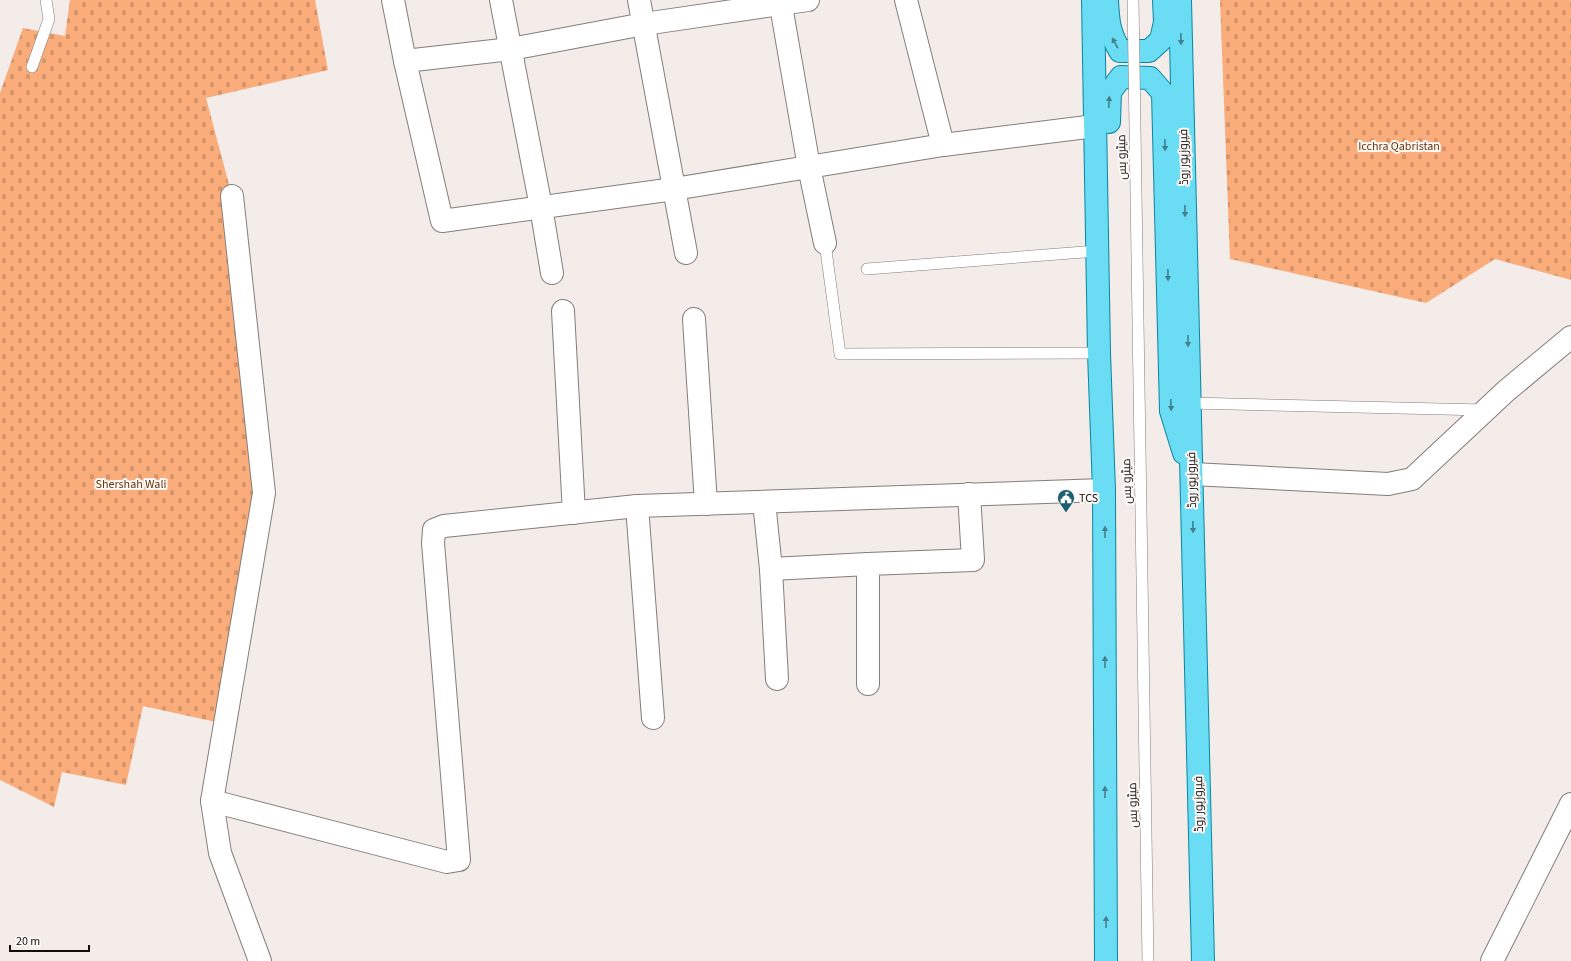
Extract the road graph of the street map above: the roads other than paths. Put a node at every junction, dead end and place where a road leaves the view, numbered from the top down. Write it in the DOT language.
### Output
graph roads {
  1 [pos="46,0"];
  2 [pos="393,0"];
  3 [pos="502,0"];
  4 [pos="639,0"];
  5 [pos="808,0"];
  6 [pos="906,0"];
  7 [pos="1093,0"];
  8 [pos="1107,0"];
  9 [pos="1132,0"];
  10 [pos="1164,0"];
  11 [pos="1180,0"];
  12 [pos="780,2"];
  13 [pos="644,24"];
  14 [pos="511,48"];
  15 [pos="405,61"];
  16 [pos="32,67"];
  17 [pos="1095,126"];
  18 [pos="943,145"];
  19 [pos="809,167"];
  20 [pos="674,189"];
  21 [pos="232,196"];
  22 [pos="541,207"];
  23 [pos="825,243"];
  24 [pos="1097,250"];
  25 [pos="686,253"];
  26 [pos="867,269"];
  27 [pos="552,273"];
  28 [pos="564,311"];
  29 [pos="694,319"];
  30 [pos="1571,337"];
  31 [pos="1099,353"];
  32 [pos="1190,403"];
  33 [pos="1486,410"];
  34 [pos="1192,474"];
  35 [pos="1104,490"];
  36 [pos="969,494"];
  37 [pos="764,502"];
  38 [pos="706,504"];
  39 [pos="637,506"];
  40 [pos="574,512"];
  41 [pos="868,564"];
  42 [pos="771,569"];
  43 [pos="777,679"];
  44 [pos="868,684"];
  45 [pos="653,718"];
  46 [pos="212,801"];
  47 [pos="1571,804"];
  48 [pos="260,961"];
  49 [pos="1106,961"];
  50 [pos="1148,961"];
  51 [pos="1203,961"];
  52 [pos="1492,961"];
  1 -- 16 [label="lane"];
  2 -- 15 [label="street"];
  3 -- 14 [label="street"];
  4 -- 13 [label="street"];
  5 -- 12 [label="street"];
  6 -- 18 [label="street"];
  7 -- 17 [label="main road"];
  10 -- 8 [label="main road, one-way"];
  9 -- 50 [label="lane, میٹرو بس, bridge"];
  11 -- 32 [label="main road, فیروزپور روڈ, one-way"];
  12 -- 13 [label="street"];
  12 -- 19 [label="street"];
  13 -- 14 [label="street"];
  13 -- 20 [label="street"];
  14 -- 15 [label="street"];
  14 -- 22 [label="street"];
  15 -- 22 [label="street"];
  17 -- 18 [label="street"];
  17 -- 24 [label="main road"];
  18 -- 19 [label="street"];
  19 -- 20 [label="street"];
  19 -- 23 [label="street"];
  20 -- 22 [label="street"];
  20 -- 25 [label="street"];
  21 -- 46 [label="street"];
  22 -- 27 [label="street"];
  23 -- 31 [label="lane"];
  24 -- 26 [label="lane"];
  24 -- 31 [label="main road"];
  28 -- 40 [label="street"];
  29 -- 38 [label="street"];
  30 -- 33 [label="street"];
  31 -- 35 [label="main road"];
  32 -- 33 [label="lane"];
  32 -- 34 [label="main road, فیروزپور روڈ"];
  33 -- 34 [label="street"];
  35 -- 34 [label="main road, one-way"];
  34 -- 51 [label="main road, فیروزپور روڈ, one-way"];
  35 -- 36 [label="street"];
  49 -- 35 [label="main road, one-way"];
  36 -- 37 [label="street"];
  36 -- 41 [label="street"];
  37 -- 38 [label="street"];
  37 -- 42 [label="street"];
  38 -- 39 [label="street"];
  39 -- 40 [label="street"];
  39 -- 45 [label="street"];
  40 -- 46 [label="street"];
  41 -- 42 [label="street"];
  41 -- 44 [label="street"];
  42 -- 43 [label="street"];
  46 -- 48 [label="street"];
  47 -- 52 [label="street"];
}
